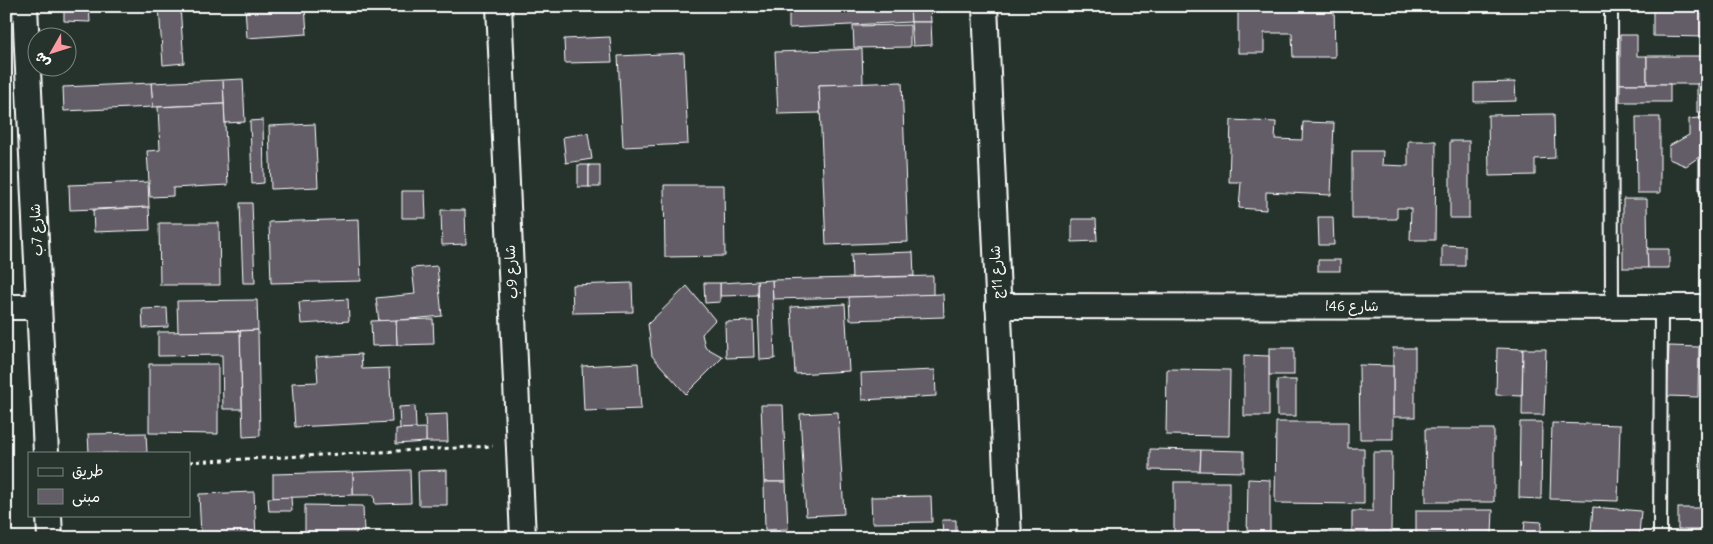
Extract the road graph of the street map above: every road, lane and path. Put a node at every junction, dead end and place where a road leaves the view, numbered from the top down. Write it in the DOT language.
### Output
graph roads {
  1 [pos="25,6"];
  2 [pos="499,6"];
  3 [pos="985,6"];
  4 [pos="1611,6"];
  5 [pos="998,306"];
  6 [pos="1612,306"];
  7 [pos="6,307"];
  8 [pos="40,307"];
  9 [pos="1661,307"];
  10 [pos="1707,307"];
  11 [pos="519,444"];
  12 [pos="46,452"];
  13 [pos="190,462"];
  14 [pos="49,516"];
  15 [pos="50,538"];
  16 [pos="524,538"];
  17 [pos="1008,538"];
  18 [pos="1660,538"];
  1 -- 8 [label="street, شارع 7ب"];
  2 -- 11 [label="street, شارع 9ب"];
  3 -- 5 [label="street, شارع 11ج"];
  4 -- 6 [label="lane"];
  5 -- 6 [label="street, شارع 46ا"];
  5 -- 17 [label="street, شارع 11ج"];
  6 -- 9 [label="street, شارع 46ا"];
  7 -- 8 [label="street"];
  8 -- 12 [label="street, شارع 7ب"];
  9 -- 10 [label="street, شارع 46ا"];
  9 -- 18 [label="lane"];
  11 -- 13 [label="path"];
  11 -- 16 [label="street, شارع 9ب"];
  14 -- 15 [label="street"];
}
